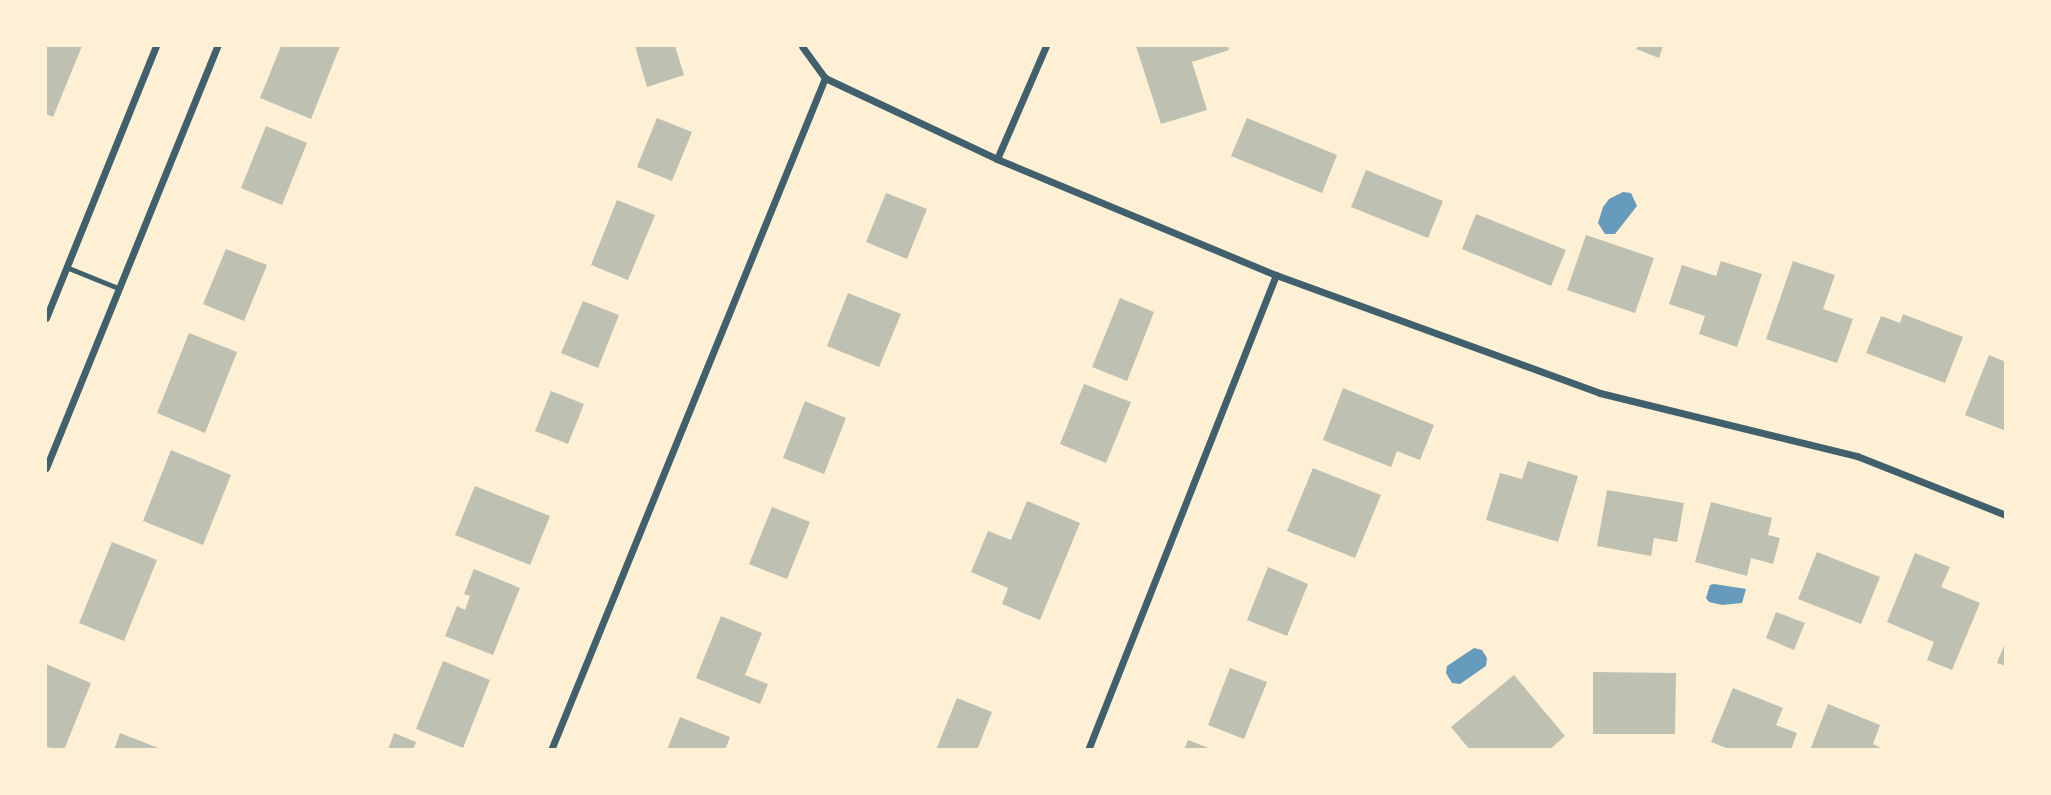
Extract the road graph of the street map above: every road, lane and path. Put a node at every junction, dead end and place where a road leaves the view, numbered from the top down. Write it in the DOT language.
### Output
graph roads {
  1 [pos="156,46"];
  2 [pos="217,46"];
  3 [pos="802,46"];
  4 [pos="1045,46"];
  5 [pos="825,78"];
  6 [pos="997,159"];
  7 [pos="66,267"];
  8 [pos="1276,275"];
  9 [pos="118,288"];
  10 [pos="46,318"];
  11 [pos="46,468"];
  12 [pos="2006,515"];
  13 [pos="551,750"];
  14 [pos="1088,750"];
  1 -- 7 [label="street"];
  2 -- 9 [label="street"];
  3 -- 5 [label="street"];
  4 -- 6 [label="street"];
  5 -- 6 [label="street"];
  5 -- 13 [label="street"];
  6 -- 8 [label="street"];
  7 -- 9 [label="lane"];
  7 -- 10 [label="street"];
  8 -- 12 [label="street"];
  8 -- 14 [label="street"];
  9 -- 11 [label="street"];
}
